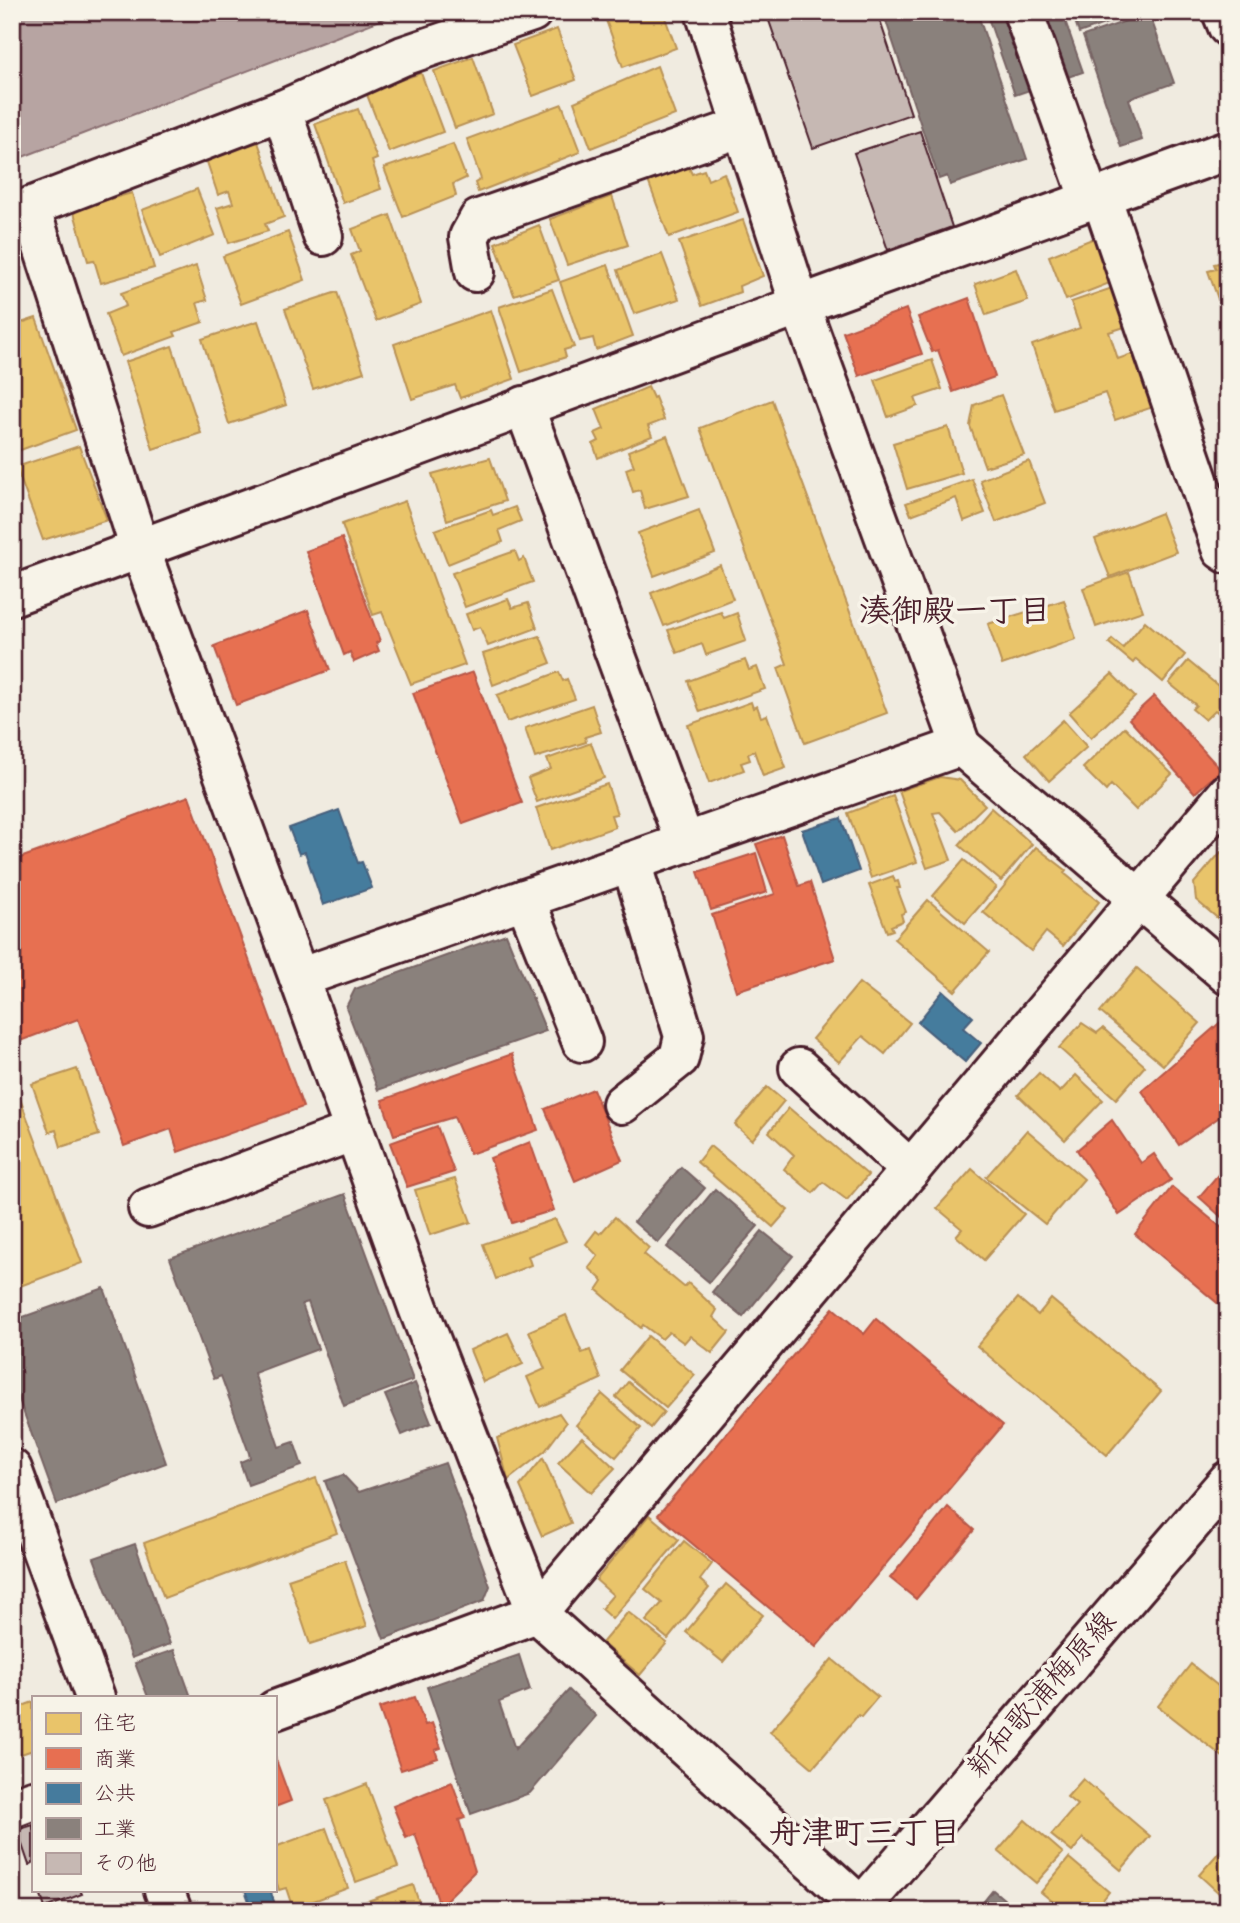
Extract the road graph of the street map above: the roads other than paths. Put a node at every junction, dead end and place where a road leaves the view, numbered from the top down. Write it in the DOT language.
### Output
graph roads {
  1 [pos="532,12"];
  2 [pos="705,12"];
  3 [pos="1023,12"];
  4 [pos="1222,12"];
  5 [pos="1228,27"];
  6 [pos="282,110"];
  7 [pos="742,127"];
  8 [pos="1228,150"];
  9 [pos="1096,198"];
  10 [pos="21,210"];
  11 [pos="323,236"];
  12 [pos="475,272"];
  13 [pos="800,305"];
  14 [pos="524,406"];
  15 [pos="140,549"];
  16 [pos="1228,554"];
  17 [pos="12,596"];
  18 [pos="961,746"];
  19 [pos="1228,793"];
  20 [pos="685,843"];
  21 [pos="631,862"];
  22 [pos="525,899"];
  23 [pos="1139,900"];
  24 [pos="1228,975"];
  25 [pos="299,978"];
  26 [pos="582,1042"];
  27 [pos="799,1068"];
  28 [pos="622,1104"];
  29 [pos="354,1131"];
  30 [pos="911,1170"];
  31 [pos="148,1208"];
  32 [pos="12,1469"];
  33 [pos="1228,1481"];
  34 [pos="537,1613"];
  35 [pos="95,1696"];
  36 [pos="276,1710"];
  37 [pos="32,1800"];
  38 [pos="12,1808"];
  39 [pos="165,1892"];
  40 [pos="862,1909"];
  41 [pos="172,1911"];
  1 -- 6 [label="street"];
  2 -- 7 [label="street"];
  3 -- 9 [label="street"];
  4 -- 5 [label="street"];
  6 -- 10 [label="street"];
  6 -- 11 [label="street"];
  7 -- 12 [label="street"];
  7 -- 13 [label="street"];
  8 -- 9 [label="street"];
  9 -- 13 [label="street"];
  9 -- 16 [label="street"];
  10 -- 15 [label="street"];
  13 -- 14 [label="street"];
  13 -- 18 [label="street"];
  14 -- 15 [label="street"];
  14 -- 20 [label="street"];
  15 -- 17 [label="street"];
  15 -- 25 [label="street"];
  18 -- 20 [label="street"];
  18 -- 23 [label="street"];
  19 -- 23 [label="street"];
  20 -- 21 [label="street"];
  21 -- 22 [label="street"];
  21 -- 28 [label="street"];
  22 -- 25 [label="street"];
  22 -- 26 [label="street"];
  23 -- 24 [label="street"];
  23 -- 30 [label="street"];
  25 -- 29 [label="street"];
  27 -- 30 [label="street"];
  29 -- 31 [label="street"];
  29 -- 34 [label="street"];
  30 -- 34 [label="street"];
  32 -- 35 [label="street"];
  33 -- 40 [label="street, 新和歌浦梅原線"];
  34 -- 36 [label="street"];
  34 -- 40 [label="street"];
  37 -- 38 [label="street"];
  39 -- 41 [label="street"];
}
